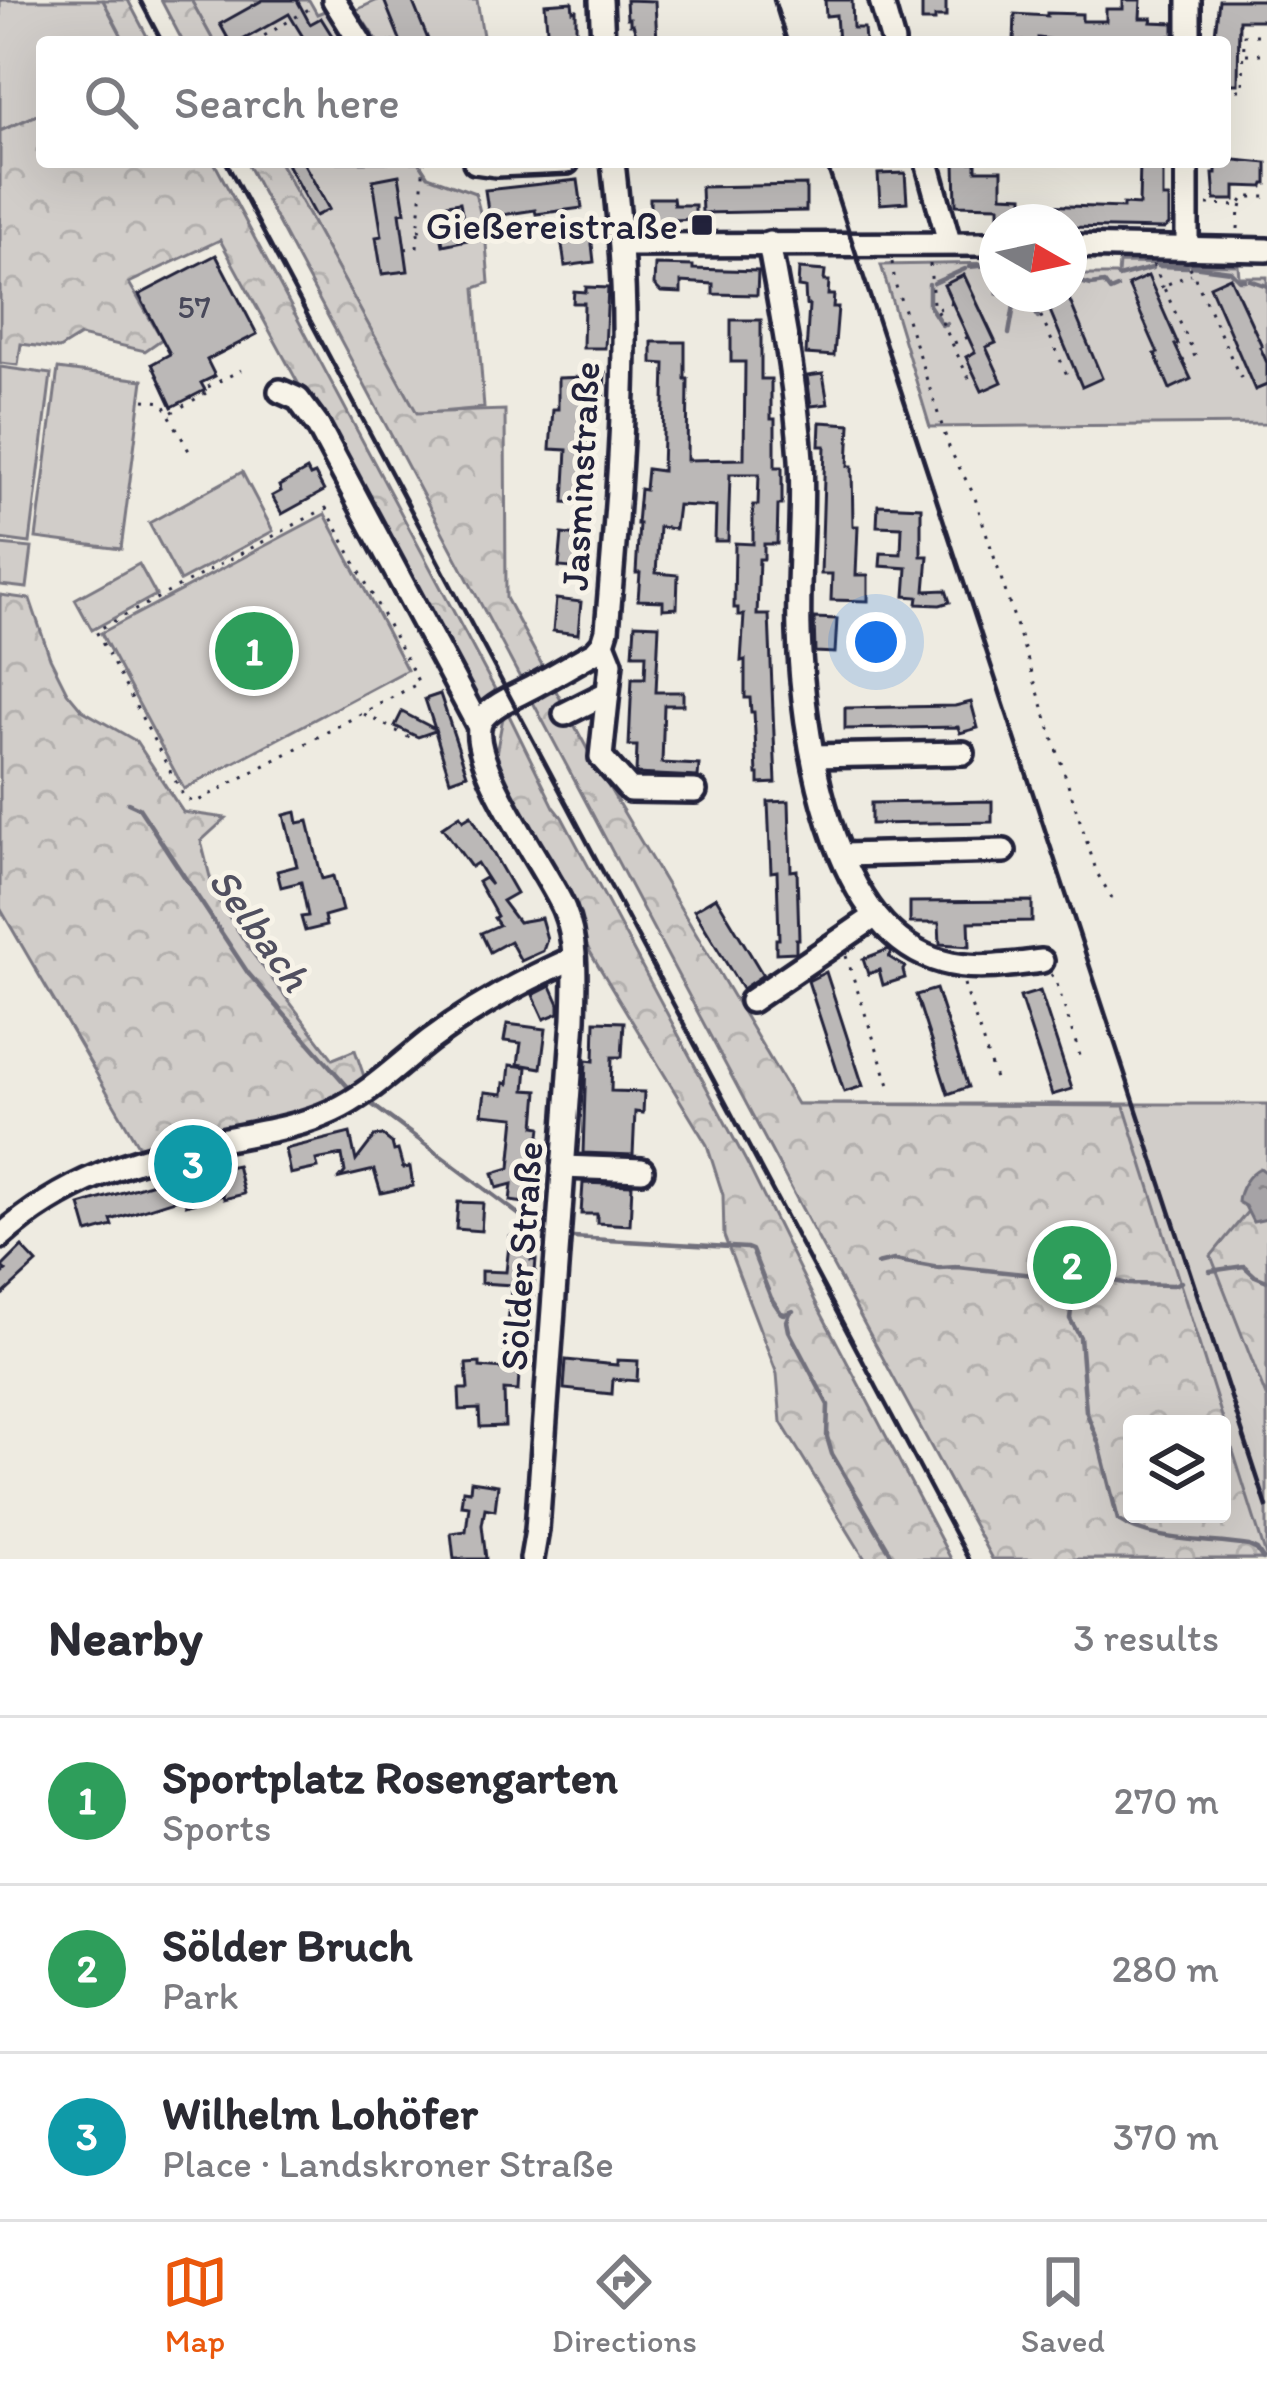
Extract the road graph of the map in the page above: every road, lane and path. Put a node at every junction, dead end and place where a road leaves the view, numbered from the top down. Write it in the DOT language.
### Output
graph roads {
  1 [pos="601,0"];
  2 [pos="881,0"];
  3 [pos="1189,0"];
  4 [pos="337,2"];
  5 [pos="1267,35"];
  6 [pos="259,36"];
  7 [pos="357,36"];
  8 [pos="603,36"];
  9 [pos="891,36"];
  10 [pos="1189,36"];
  11 [pos="1244,54"];
  12 [pos="1267,54"];
  13 [pos="1231,90"];
  14 [pos="423,168"];
  15 [pos="614,168"];
  16 [pos="928,168"];
  17 [pos="1187,168"];
  18 [pos="1267,197"];
  19 [pos="1187,205"];
  20 [pos="1239,206"];
  21 [pos="1249,208"];
  22 [pos="440,228"];
  23 [pos="418,230"];
  24 [pos="1238,231"];
  25 [pos="939,242"];
  26 [pos="769,243"];
  27 [pos="889,243"];
  28 [pos="979,243"];
  29 [pos="622,245"];
  30 [pos="1087,246"];
  31 [pos="405,249"];
  32 [pos="1185,249"];
  33 [pos="1267,250"];
  34 [pos="1192,273"];
  35 [pos="1163,286"];
  36 [pos="1154,290"];
  37 [pos="952,303"];
  38 [pos="1219,304"];
  39 [pos="1209,309"];
  40 [pos="936,310"];
  41 [pos="1039,312"];
  42 [pos="1179,320"];
  43 [pos="1170,325"];
  44 [pos="1062,336"];
  45 [pos="968,337"];
  46 [pos="1234,338"];
  47 [pos="1052,340"];
  48 [pos="1224,343"];
  49 [pos="952,344"];
  50 [pos="1182,361"];
  51 [pos="241,370"];
  52 [pos="1074,372"];
  53 [pos="1247,373"];
  54 [pos="974,375"];
  55 [pos="280,391"];
  56 [pos="144,400"];
  57 [pos="169,414"];
  58 [pos="189,451"];
  59 [pos="603,643"];
  60 [pos="608,693"];
  61 [pos="363,714"];
  62 [pos="565,714"];
  63 [pos="478,725"];
  64 [pos="416,741"];
  65 [pos="963,753"];
  66 [pos="812,756"];
  67 [pos="695,791"];
  68 [pos="1004,851"];
  69 [pos="842,855"];
  70 [pos="1112,898"];
  71 [pos="874,917"];
  72 [pos="840,941"];
  73 [pos="574,958"];
  74 [pos="1042,962"];
  75 [pos="963,965"];
  76 [pos="751,1001"];
  77 [pos="1082,1063"];
  78 [pos="889,1085"];
  79 [pos="997,1085"];
  80 [pos="563,1167"];
  81 [pos="642,1170"];
  82 [pos="0,1238"];
  83 [pos="532,1559"];
  1 -- 8 [label="street"];
  2 -- 9 [label="street"];
  3 -- 10 [label="street"];
  4 -- 6 [label="path"];
  4 -- 7 [label="street"];
  5 -- 11 [label="path"];
  11 -- 12 [label="path"];
  11 -- 13 [label="path"];
  14 -- 23 [label="path"];
  15 -- 29 [label="street, Jasminstraße"];
  16 -- 25 [label="street"];
  17 -- 19 [label="street"];
  18 -- 20 [label="path"];
  19 -- 20 [label="path"];
  19 -- 32 [label="street"];
  20 -- 21 [label="path"];
  20 -- 24 [label="path"];
  22 -- 23 [label="path"];
  23 -- 31 [label="path"];
  25 -- 27 [label="street"];
  25 -- 28 [label="street"];
  25 -- 40 [label="path"];
  26 -- 27 [label="street"];
  26 -- 29 [label="street"];
  26 -- 66 [label="street"];
  27 -- 70 [label="path"];
  29 -- 59 [label="street, Jasminstraße"];
  30 -- 32 [label="street"];
  32 -- 33 [label="street"];
  32 -- 34 [label="path"];
  34 -- 35 [label="path"];
  34 -- 39 [label="path"];
  35 -- 36 [label="path"];
  35 -- 42 [label="path"];
  37 -- 40 [label="path"];
  38 -- 39 [label="path"];
  39 -- 48 [label="path"];
  40 -- 49 [label="path"];
  41 -- 47 [label="path"];
  42 -- 43 [label="path"];
  42 -- 50 [label="path"];
  44 -- 47 [label="path"];
  45 -- 49 [label="path"];
  46 -- 48 [label="path"];
  47 -- 52 [label="path"];
  48 -- 53 [label="path"];
  49 -- 54 [label="path"];
  51 -- 57 [label="path"];
  55 -- 63 [label="street"];
  56 -- 57 [label="path"];
  57 -- 58 [label="path"];
  59 -- 60 [label="street"];
  59 -- 63 [label="street, Jasminstraße"];
  60 -- 62 [label="street"];
  60 -- 67 [label="street"];
  61 -- 61 [label="path"];
  61 -- 64 [label="path"];
  63 -- 73 [label="street"];
  65 -- 66 [label="street"];
  66 -- 69 [label="street"];
  68 -- 69 [label="street"];
  69 -- 71 [label="street"];
  71 -- 72 [label="street"];
  71 -- 75 [label="street"];
  72 -- 76 [label="street"];
  72 -- 78 [label="path"];
  73 -- 80 [label="street, Sölder Straße"];
  73 -- 82 [label="street"];
  74 -- 75 [label="street"];
  74 -- 77 [label="path"];
  75 -- 79 [label="path"];
  80 -- 81 [label="street"];
  80 -- 83 [label="street, Sölder Straße"];
}
